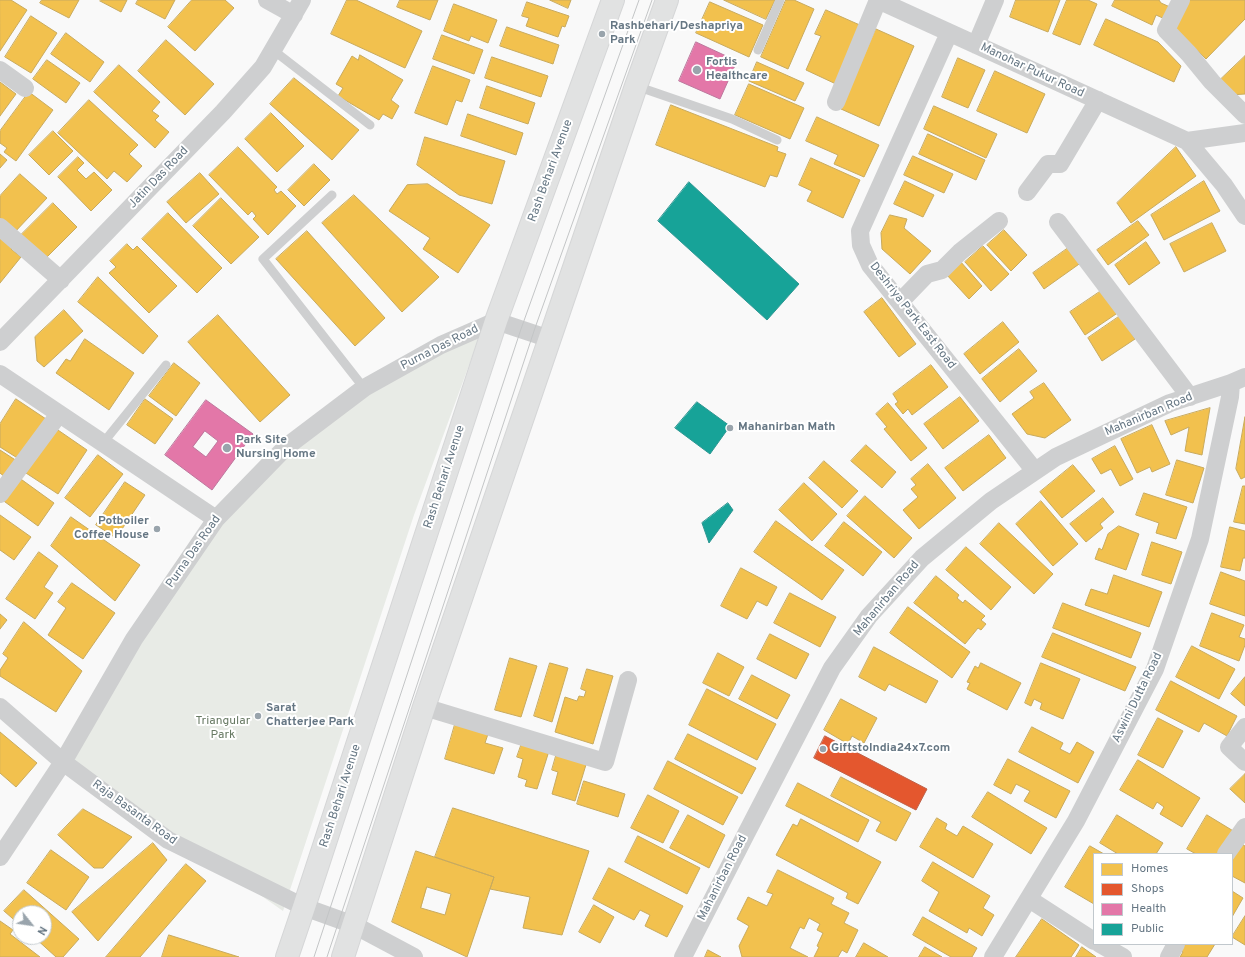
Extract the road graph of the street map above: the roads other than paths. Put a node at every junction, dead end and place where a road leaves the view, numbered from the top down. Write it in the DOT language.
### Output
graph roads {
  1 [pos="268,0"];
  2 [pos="613,0"];
  3 [pos="667,0"];
  4 [pos="780,0"];
  5 [pos="878,0"];
  6 [pos="995,0"];
  7 [pos="1181,0"];
  8 [pos="298,7"];
  9 [pos="949,33"];
  10 [pos="976,45"];
  11 [pos="273,50"];
  12 [pos="758,50"];
  13 [pos="0,70"];
  14 [pos="636,86"];
  15 [pos="25,88"];
  16 [pos="1098,100"];
  17 [pos="836,102"];
  18 [pos="1245,115"];
  19 [pos="370,125"];
  20 [pos="1245,133"];
  21 [pos="777,140"];
  22 [pos="1187,141"];
  23 [pos="1027,192"];
  24 [pos="332,194"];
  25 [pos="1245,216"];
  26 [pos="999,221"];
  27 [pos="1058,222"];
  28 [pos="0,227"];
  29 [pos="61,280"];
  30 [pos="900,302"];
  31 [pos="496,321"];
  32 [pos="550,339"];
  33 [pos="0,342"];
  34 [pos="166,365"];
  35 [pos="0,374"];
  36 [pos="1238,380"];
  37 [pos="364,388"];
  38 [pos="1190,397"];
  39 [pos="59,414"];
  40 [pos="103,443"];
  41 [pos="1035,471"];
  42 [pos="0,494"];
  43 [pos="216,518"];
  44 [pos="628,680"];
  45 [pos="0,707"];
  46 [pos="424,707"];
  47 [pos="1245,727"];
  48 [pos="63,762"];
  49 [pos="1245,762"];
  50 [pos="1245,827"];
  51 [pos="1227,853"];
  52 [pos="0,857"];
  53 [pos="1029,898"];
  54 [pos="304,908"];
  55 [pos="354,925"];
  56 [pos="1093,939"];
  57 [pos="1102,945"];
  58 [pos="1175,945"];
  59 [pos="287,957"];
  60 [pos="343,957"];
  61 [pos="414,957"];
  62 [pos="683,957"];
  63 [pos="993,957"];
  64 [pos="1123,957"];
  65 [pos="1169,957"];
  1 -- 8 [label="street"];
  2 -- 31 [label="main road, Rash Behari Avenue"];
  3 -- 14 [label="main road"];
  4 -- 12 [label="lane"];
  5 -- 9 [label="street, Manohar Pukur Road"];
  5 -- 17 [label="street"];
  6 -- 10 [label="street"];
  7 -- 18 [label="street"];
  8 -- 11 [label="street, Jatin Das Road"];
  9 -- 10 [label="street, Manohar Pukur Road"];
  9 -- 30 [label="street, Deshriya Park East Road"];
  10 -- 16 [label="street, Manohar Pukur Road"];
  11 -- 19 [label="lane"];
  11 -- 29 [label="street, Jatin Das Road"];
  13 -- 15 [label="street"];
  14 -- 21 [label="lane"];
  14 -- 32 [label="main road"];
  16 -- 22 [label="street, Manohar Pukur Road"];
  16 -- 23 [label="street"];
  20 -- 22 [label="street"];
  22 -- 25 [label="street"];
  24 -- 37 [label="lane"];
  26 -- 30 [label="street"];
  27 -- 38 [label="street"];
  28 -- 29 [label="street"];
  29 -- 33 [label="street, Jatin Das Road"];
  30 -- 41 [label="street, Deshriya Park East Road"];
  31 -- 32 [label="street"];
  31 -- 37 [label="street, Purna Das Road"];
  31 -- 54 [label="main road, Rash Behari Avenue"];
  32 -- 46 [label="main road"];
  34 -- 40 [label="lane"];
  35 -- 39 [label="street"];
  36 -- 38 [label="street, Mahanirban Road"];
  36 -- 53 [label="street, Aswini Dutta Road"];
  37 -- 43 [label="street, Purna Das Road"];
  38 -- 41 [label="street, Mahanirban Road"];
  39 -- 40 [label="street"];
  39 -- 42 [label="street"];
  40 -- 43 [label="street"];
  41 -- 62 [label="street, Mahanirban Road"];
  43 -- 48 [label="street, Purna Das Road"];
  44 -- 46 [label="street"];
  45 -- 48 [label="street, Raja Basanta Road"];
  46 -- 55 [label="main road"];
  47 -- 49 [label="street"];
  48 -- 52 [label="street, Purna Das Road"];
  48 -- 54 [label="street, Raja Basanta Road"];
  50 -- 51 [label="street"];
  53 -- 56 [label="street"];
  53 -- 63 [label="street, Aswini Dutta Road"];
  54 -- 55 [label="street, Raja Basanta Road"];
  54 -- 59 [label="main road, Rash Behari Avenue"];
  55 -- 60 [label="main road"];
  55 -- 61 [label="street, Raja Basanta Road"];
  57 -- 64 [label="street"];
  58 -- 65 [label="street"];
}
